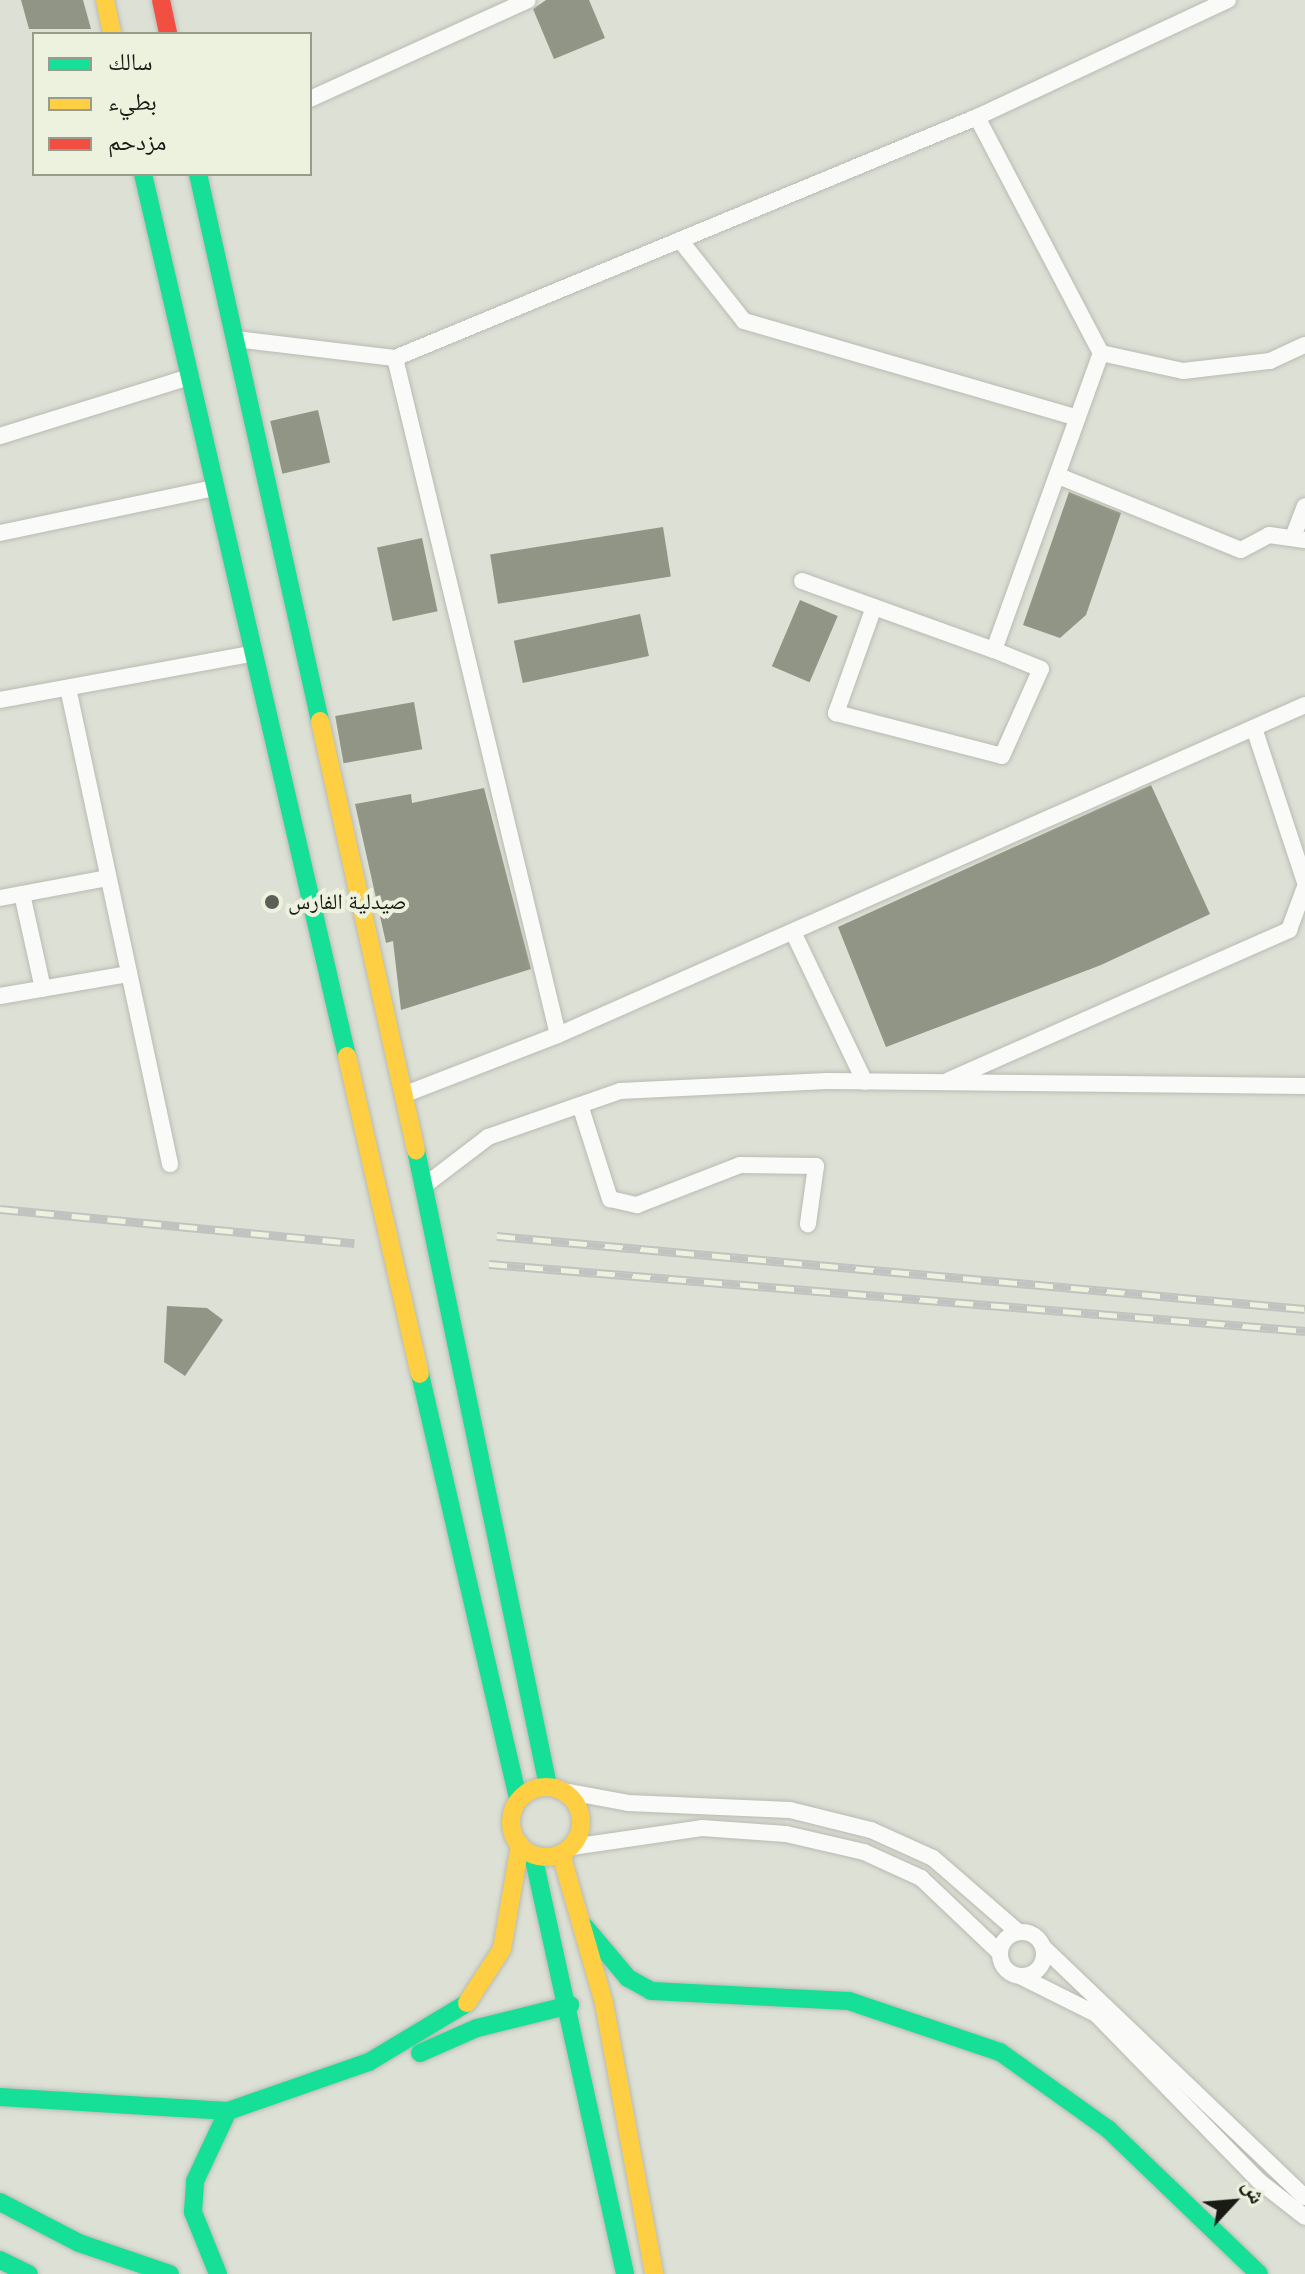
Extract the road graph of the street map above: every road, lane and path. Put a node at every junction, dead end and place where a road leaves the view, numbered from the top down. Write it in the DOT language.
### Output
graph roads {
  1 [pos="105,0"];
  2 [pos="161,0"];
  3 [pos="528,0"];
  4 [pos="1228,0"];
  5 [pos="112,32"];
  6 [pos="168,32"];
  7 [pos="312,98"];
  8 [pos="977,117"];
  9 [pos="143,176"];
  10 [pos="198,176"];
  11 [pos="680,240"];
  12 [pos="235,339"];
  13 [pos="1305,345"];
  14 [pos="1101,353"];
  15 [pos="395,358"];
  16 [pos="189,377"];
  17 [pos="1077,418"];
  18 [pos="0,436"];
  19 [pos="1061,477"];
  20 [pos="213,488"];
  21 [pos="1305,506"];
  22 [pos="0,533"];
  23 [pos="1299,539"];
  24 [pos="802,581"];
  25 [pos="874,607"];
  26 [pos="994,650"];
  27 [pos="250,654"];
  28 [pos="68,688"];
  29 [pos="0,700"];
  30 [pos="1305,705"];
  31 [pos="1254,728"];
  32 [pos="108,878"];
  33 [pos="1305,885"];
  34 [pos="22,894"];
  35 [pos="0,898"];
  36 [pos="793,932"];
  37 [pos="129,974"];
  38 [pos="43,989"];
  39 [pos="0,996"];
  40 [pos="558,1035"];
  41 [pos="865,1082"];
  42 [pos="944,1082"];
  43 [pos="1305,1086"];
  44 [pos="403,1095"];
  45 [pos="580,1105"];
  46 [pos="170,1164"];
  47 [pos="424,1186"];
  48 [pos="808,1224"];
  49 [pos="556,1789"];
  50 [pos="518,1799"];
  51 [pos="526,1850"];
  52 [pos="566,1851"];
  53 [pos="585,1927"];
  54 [pos="1018,1932"];
  55 [pos="1043,1947"];
  56 [pos="999,1952"];
  57 [pos="1022,1977"];
  58 [pos="570,2005"];
  59 [pos="369,2062"];
  60 [pos="0,2097"];
  61 [pos="228,2111"];
  62 [pos="1305,2197"];
  63 [pos="0,2202"];
  64 [pos="1305,2217"];
  65 [pos="0,2260"];
  66 [pos="29,2274"];
  67 [pos="170,2274"];
  68 [pos="218,2274"];
  69 [pos="625,2274"];
  70 [pos="654,2274"];
  71 [pos="1259,2274"];
  1 -- 5 [label="main road"];
  2 -- 6 [label="main road"];
  3 -- 7 [label="street"];
  4 -- 8 [label="street"];
  8 -- 11 [label="street"];
  8 -- 14 [label="street"];
  9 -- 16 [label="main road"];
  10 -- 12 [label="main road"];
  11 -- 15 [label="street"];
  11 -- 17 [label="street"];
  12 -- 15 [label="street"];
  12 -- 44 [label="main road"];
  13 -- 14 [label="street"];
  14 -- 17 [label="street"];
  15 -- 40 [label="street"];
  16 -- 18 [label="street"];
  16 -- 20 [label="main road"];
  17 -- 19 [label="street"];
  19 -- 23 [label="street"];
  19 -- 26 [label="street"];
  20 -- 22 [label="street"];
  20 -- 27 [label="main road"];
  21 -- 23 [label="street"];
  24 -- 25 [label="street"];
  25 -- 26 [label="street"];
  25 -- 26 [label="street"];
  27 -- 28 [label="street"];
  27 -- 50 [label="main road"];
  28 -- 29 [label="street"];
  28 -- 32 [label="street"];
  30 -- 31 [label="street"];
  31 -- 33 [label="street"];
  31 -- 36 [label="street"];
  32 -- 34 [label="street"];
  32 -- 37 [label="street"];
  33 -- 42 [label="street"];
  34 -- 35 [label="street"];
  34 -- 38 [label="street"];
  36 -- 40 [label="street"];
  36 -- 41 [label="street"];
  37 -- 38 [label="street"];
  37 -- 46 [label="street"];
  38 -- 39 [label="street"];
  40 -- 44 [label="street"];
  41 -- 42 [label="street"];
  41 -- 45 [label="street"];
  42 -- 43 [label="street"];
  44 -- 47 [label="main road"];
  45 -- 47 [label="street"];
  45 -- 48 [label="street"];
  47 -- 49 [label="main road"];
  49 -- 50 [label="main road"];
  49 -- 52 [label="main road"];
  49 -- 54 [label="street"];
  50 -- 51 [label="main road"];
  51 -- 52 [label="main road"];
  51 -- 58 [label="main road"];
  51 -- 59 [label="main road"];
  52 -- 53 [label="main road"];
  52 -- 56 [label="street"];
  53 -- 70 [label="main road"];
  53 -- 71 [label="main road"];
  54 -- 55 [label="street"];
  54 -- 56 [label="street"];
  55 -- 57 [label="street"];
  55 -- 62 [label="street"];
  56 -- 57 [label="street"];
  57 -- 64 [label="street"];
  58 -- 59 [label="main road"];
  58 -- 69 [label="main road"];
  59 -- 61 [label="main road"];
  60 -- 61 [label="main road"];
  61 -- 68 [label="main road"];
  63 -- 67 [label="main road"];
  65 -- 66 [label="main road"];
}
